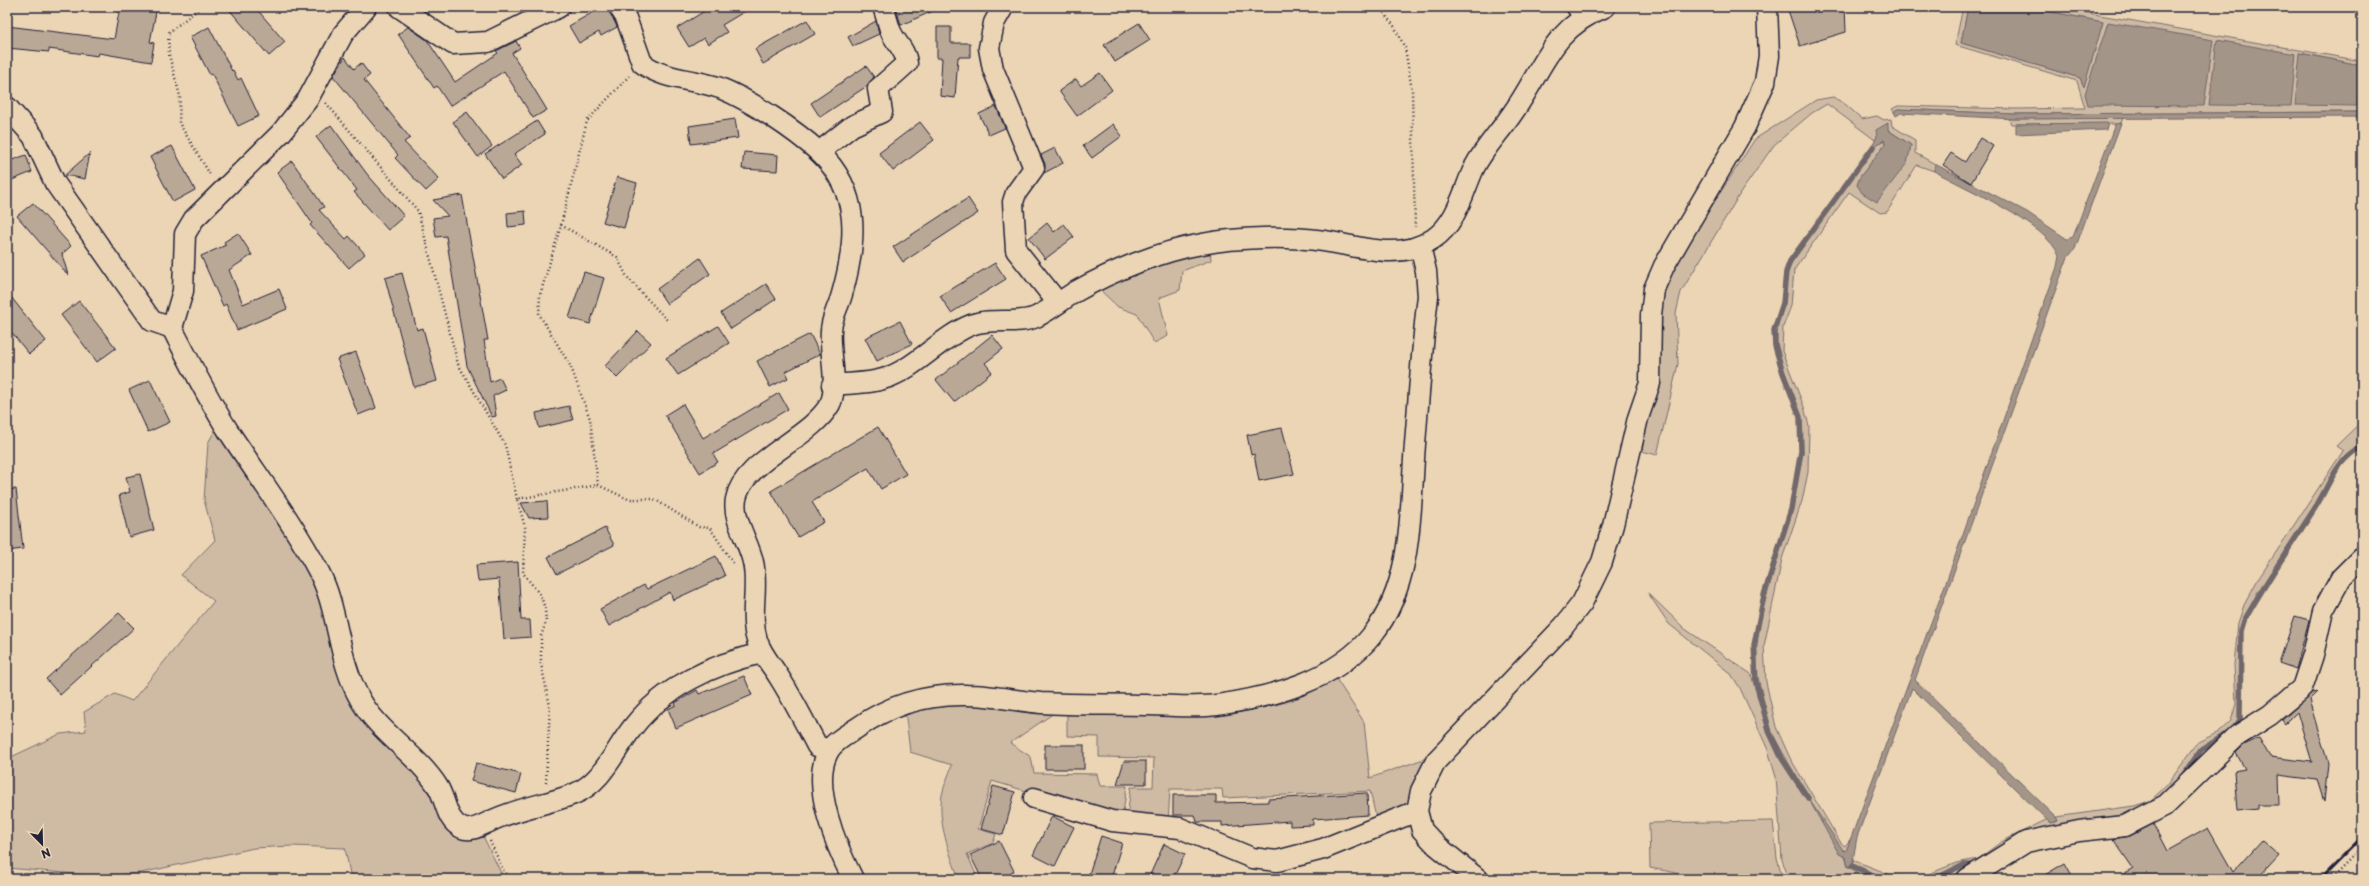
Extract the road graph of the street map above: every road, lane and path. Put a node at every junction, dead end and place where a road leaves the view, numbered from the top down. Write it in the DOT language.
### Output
graph roads {
  1 [pos="200,7"];
  2 [pos="366,7"];
  3 [pos="399,7"];
  4 [pos="559,7"];
  5 [pos="619,7"];
  6 [pos="883,7"];
  7 [pos="1003,7"];
  8 [pos="1378,7"];
  9 [pos="1605,7"];
  10 [pos="1767,7"];
  11 [pos="1575,13"];
  12 [pos="642,63"];
  13 [pos="312,90"];
  14 [pos="7,107"];
  15 [pos="818,152"];
  16 [pos="212,199"];
  17 [pos="561,225"];
  18 [pos="1420,246"];
  19 [pos="1058,303"];
  20 [pos="668,320"];
  21 [pos="172,328"];
  22 [pos="832,385"];
  23 [pos="598,485"];
  24 [pos="517,499"];
  25 [pos="2362,557"];
  26 [pos="754,562"];
  27 [pos="762,654"];
  28 [pos="829,750"];
  29 [pos="1034,798"];
  30 [pos="544,801"];
  31 [pos="1417,811"];
  32 [pos="483,825"];
  33 [pos="2362,848"];
  34 [pos="511,879"];
  35 [pos="853,879"];
  36 [pos="1478,879"];
  37 [pos="1967,879"];
  38 [pos="2331,879"];
  1 -- 16 [label="path"];
  2 -- 13 [label="street"];
  3 -- 4 [label="street"];
  5 -- 12 [label="street"];
  6 -- 15 [label="street"];
  7 -- 19 [label="street"];
  8 -- 18 [label="path"];
  9 -- 11 [label="street"];
  10 -- 31 [label="street"];
  11 -- 18 [label="street"];
  12 -- 15 [label="street"];
  12 -- 17 [label="path"];
  13 -- 16 [label="street"];
  13 -- 24 [label="path"];
  14 -- 21 [label="street"];
  15 -- 22 [label="street"];
  16 -- 21 [label="street"];
  17 -- 20 [label="path"];
  17 -- 23 [label="path"];
  18 -- 19 [label="street"];
  18 -- 28 [label="street"];
  19 -- 22 [label="street"];
  21 -- 32 [label="street"];
  22 -- 26 [label="street"];
  23 -- 24 [label="path"];
  23 -- 26 [label="path"];
  24 -- 30 [label="path"];
  25 -- 37 [label="street"];
  26 -- 27 [label="street"];
  27 -- 28 [label="street"];
  27 -- 30 [label="street"];
  28 -- 35 [label="street"];
  29 -- 31 [label="street"];
  30 -- 32 [label="street"];
  31 -- 36 [label="street"];
  32 -- 34 [label="path"];
  33 -- 38 [label="path"];
}
